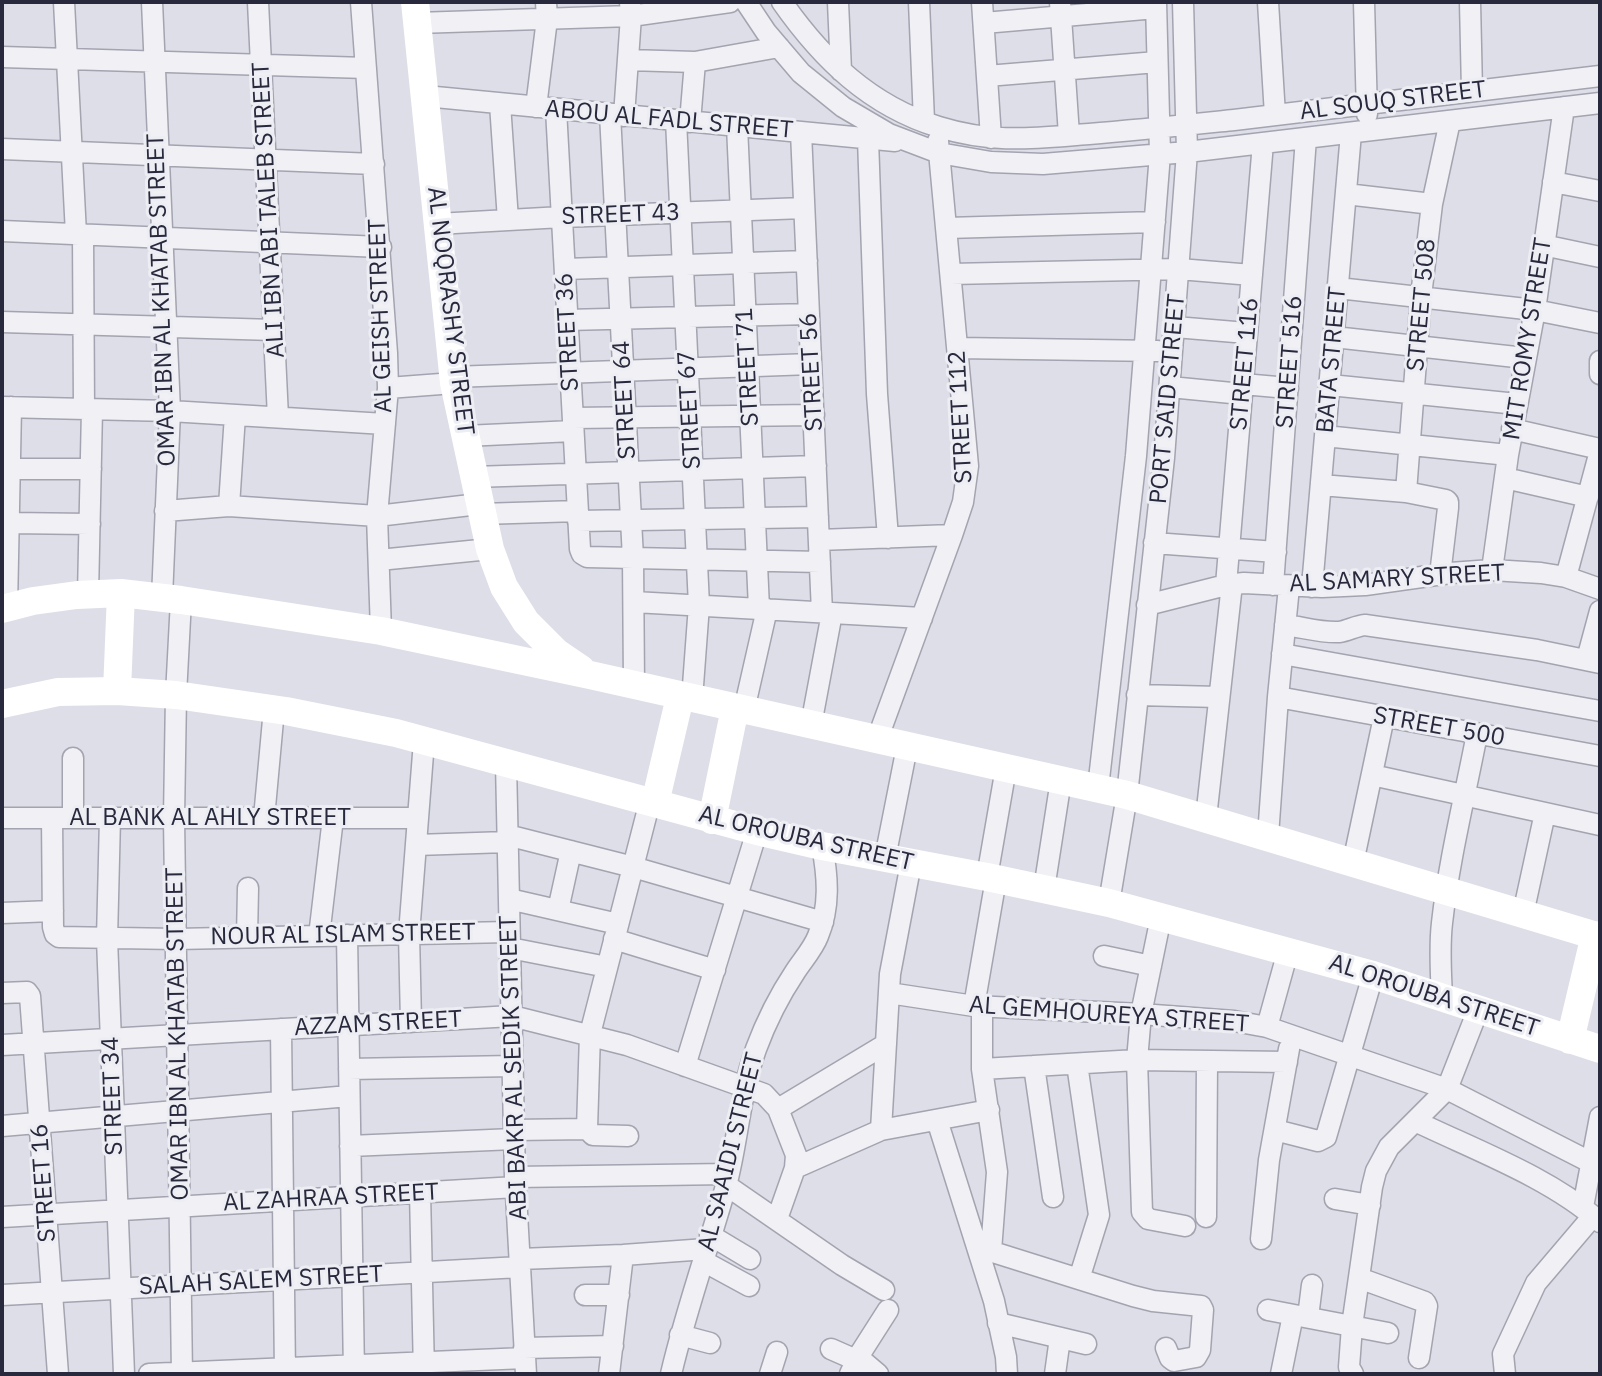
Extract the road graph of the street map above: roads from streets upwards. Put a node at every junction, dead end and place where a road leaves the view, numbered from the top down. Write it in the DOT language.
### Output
graph roads {
  1 [pos="64,2"];
  2 [pos="152,2"];
  3 [pos="258,2"];
  4 [pos="361,2"];
  5 [pos="730,2"];
  6 [pos="746,2"];
  7 [pos="782,2"];
  8 [pos="838,2"];
  9 [pos="919,2"];
  10 [pos="982,2"];
  11 [pos="1183,2"];
  12 [pos="1268,2"];
  13 [pos="1364,2"];
  14 [pos="1470,2"];
  15 [pos="1156,5"];
  16 [pos="630,9"];
  17 [pos="1061,9"];
  18 [pos="546,10"];
  19 [pos="590,10"];
  20 [pos="416,12"];
  21 [pos="984,23"];
  22 [pos="779,47"];
  23 [pos="2,57"];
  24 [pos="67,59"];
  25 [pos="628,60"];
  26 [pos="154,62"];
  27 [pos="695,62"];
  28 [pos="1157,62"];
  29 [pos="262,66"];
  30 [pos="366,68"];
  31 [pos="1065,69"];
  32 [pos="841,71"];
  33 [pos="987,76"];
  34 [pos="1600,76"];
  35 [pos="1472,91"];
  36 [pos="425,96"];
  37 [pos="1600,103"];
  38 [pos="500,104"];
  39 [pos="1365,104"];
  40 [pos="1564,107"];
  41 [pos="546,108"];
  42 [pos="617,115"];
  43 [pos="1275,115"];
  44 [pos="683,121"];
  45 [pos="1450,121"];
  46 [pos="930,124"];
  47 [pos="1186,125"];
  48 [pos="737,126"];
  49 [pos="1159,129"];
  50 [pos="801,132"];
  51 [pos="1360,132"];
  52 [pos="1069,135"];
  53 [pos="991,138"];
  54 [pos="1306,138"];
  55 [pos="868,139"];
  56 [pos="914,143"];
  57 [pos="1263,143"];
  58 [pos="2,149"];
  59 [pos="72,152"];
  60 [pos="1187,152"];
  61 [pos="939,153"];
  62 [pos="1160,154"];
  63 [pos="158,156"];
  64 [pos="267,160"];
  65 [pos="374,164"];
  66 [pos="1553,182"];
  67 [pos="1600,191"];
  68 [pos="1346,194"];
  69 [pos="1432,204"];
  70 [pos="804,208"];
  71 [pos="741,210"];
  72 [pos="680,212"];
  73 [pos="615,215"];
  74 [pos="562,217"];
  75 [pos="508,220"];
  76 [pos="1155,222"];
  77 [pos="437,224"];
  78 [pos="947,228"];
  79 [pos="2,231"];
  80 [pos="80,234"];
  81 [pos="162,238"];
  82 [pos="270,243"];
  83 [pos="1543,245"];
  84 [pos="381,247"];
  85 [pos="1600,257"];
  86 [pos="807,261"];
  87 [pos="743,263"];
  88 [pos="683,265"];
  89 [pos="618,267"];
  90 [pos="565,269"];
  91 [pos="1179,269"];
  92 [pos="1151,270"];
  93 [pos="951,274"];
  94 [pos="1252,275"];
  95 [pos="1338,288"];
  96 [pos="1421,296"];
  97 [pos="1535,310"];
  98 [pos="809,314"];
  99 [pos="746,316"];
  100 [pos="685,317"];
  101 [pos="621,319"];
  102 [pos="567,320"];
  103 [pos="2,322"];
  104 [pos="1600,323"];
  105 [pos="84,324"];
  106 [pos="166,326"];
  107 [pos="1175,327"];
  108 [pos="274,330"];
  109 [pos="1247,333"];
  110 [pos="1334,337"];
  111 [pos="1417,346"];
  112 [pos="958,348"];
  113 [pos="1145,351"];
  114 [pos="1173,351"];
  115 [pos="1525,358"];
  116 [pos="1600,361"];
  117 [pos="811,364"];
  118 [pos="748,366"];
  119 [pos="688,368"];
  120 [pos="623,370"];
  121 [pos="570,372"];
  122 [pos="1600,374"];
  123 [pos="454,380"];
  124 [pos="1330,385"];
  125 [pos="1170,387"];
  126 [pos="388,388"];
  127 [pos="1288,388"];
  128 [pos="1242,389"];
  129 [pos="1414,393"];
  130 [pos="1517,404"];
  131 [pos="7,407"];
  132 [pos="88,409"];
  133 [pos="170,411"];
  134 [pos="235,415"];
  135 [pos="750,415"];
  136 [pos="814,415"];
  137 [pos="690,416"];
  138 [pos="278,417"];
  139 [pos="626,417"];
  140 [pos="385,424"];
  141 [pos="573,425"];
  142 [pos="1512,429"];
  143 [pos="465,436"];
  144 [pos="1325,436"];
  145 [pos="1410,445"];
  146 [pos="1600,450"];
  147 [pos="1508,455"];
  148 [pos="816,466"];
  149 [pos="1135,466"];
  150 [pos="1163,468"];
  151 [pos="10,469"];
  152 [pos="91,469"];
  153 [pos="753,469"];
  154 [pos="693,471"];
  155 [pos="629,472"];
  156 [pos="575,474"];
  157 [pos="1505,478"];
  158 [pos="1321,485"];
  159 [pos="1406,492"];
  160 [pos="478,498"];
  161 [pos="229,506"];
  162 [pos="1590,510"];
  163 [pos="165,511"];
  164 [pos="377,516"];
  165 [pos="578,516"];
  166 [pos="818,517"];
  167 [pos="755,518"];
  168 [pos="695,519"];
  169 [pos="631,521"];
  170 [pos="9,523"];
  171 [pos="90,524"];
  172 [pos="952,535"];
  173 [pos="888,538"];
  174 [pos="819,540"];
  175 [pos="1154,543"];
  176 [pos="1229,548"];
  177 [pos="490,549"];
  178 [pos="1276,552"];
  179 [pos="633,558"];
  180 [pos="379,560"];
  181 [pos="697,560"];
  182 [pos="757,561"];
  183 [pos="820,562"];
  184 [pos="1492,570"];
  185 [pos="1440,575"];
  186 [pos="1566,577"];
  187 [pos="1229,584"];
  188 [pos="1281,586"];
  189 [pos="1312,587"];
  190 [pos="1600,589"];
  191 [pos="121,593"];
  192 [pos="88,595"];
  193 [pos="171,599"];
  194 [pos="634,602"];
  195 [pos="699,605"];
  196 [pos="1147,605"];
  197 [pos="5,609"];
  198 [pos="763,609"];
  199 [pos="1600,611"];
  200 [pos="827,613"];
  201 [pos="922,618"];
  202 [pos="1116,623"];
  203 [pos="1285,625"];
  204 [pos="1145,626"];
  205 [pos="381,631"];
  206 [pos="1282,654"];
  207 [pos="1593,661"];
  208 [pos="590,675"];
  209 [pos="634,686"];
  210 [pos="117,691"];
  211 [pos="176,695"];
  212 [pos="1137,695"];
  213 [pos="1219,697"];
  214 [pos="1278,697"];
  215 [pos="686,698"];
  216 [pos="2,704"];
  217 [pos="274,709"];
  218 [pos="740,709"];
  219 [pos="1600,711"];
  220 [pos="1384,717"];
  221 [pos="811,725"];
  222 [pos="1477,734"];
  223 [pos="877,740"];
  224 [pos="424,741"];
  225 [pos="907,747"];
  226 [pos="1600,756"];
  227 [pos="73,758"];
  228 [pos="506,763"];
  229 [pos="1006,768"];
  230 [pos="1372,775"];
  231 [pos="1061,780"];
  232 [pos="1098,788"];
  233 [pos="1127,795"];
  234 [pos="1465,796"];
  235 [pos="652,802"];
  236 [pos="1545,813"];
  237 [pos="2,818"];
  238 [pos="52,818"];
  239 [pos="73,818"];
  240 [pos="110,818"];
  241 [pos="174,818"];
  242 [pos="264,818"];
  243 [pos="333,818"];
  244 [pos="418,818"];
  245 [pos="1206,818"];
  246 [pos="712,820"];
  247 [pos="1600,825"];
  248 [pos="757,831"];
  249 [pos="1268,836"];
  250 [pos="507,838"];
  251 [pos="416,845"];
  252 [pos="822,846"];
  253 [pos="571,851"];
  254 [pos="898,861"];
  255 [pos="1353,863"];
  256 [pos="633,867"];
  257 [pos="991,878"];
  258 [pos="248,888"];
  259 [pos="1044,889"];
  260 [pos="1446,891"];
  261 [pos="737,897"];
  262 [pos="509,899"];
  263 [pos="1109,903"];
  264 [pos="558,910"];
  265 [pos="53,911"];
  266 [pos="2,913"];
  267 [pos="1523,914"];
  268 [pos="1161,917"];
  269 [pos="823,922"];
  270 [pos="616,931"];
  271 [pos="409,934"];
  272 [pos="347,935"];
  273 [pos="319,936"];
  274 [pos="1598,936"];
  275 [pos="247,937"];
  276 [pos="107,939"];
  277 [pos="176,939"];
  278 [pos="510,940"];
  279 [pos="1288,951"];
  280 [pos="1104,956"];
  281 [pos="1151,966"];
  282 [pos="607,967"];
  283 [pos="715,970"];
  284 [pos="1373,975"];
  285 [pos="2,993"];
  286 [pos="889,993"];
  287 [pos="1442,998"];
  288 [pos="978,1006"];
  289 [pos="1478,1010"];
  290 [pos="1141,1014"];
  291 [pos="512,1016"];
  292 [pos="411,1022"];
  293 [pos="348,1025"];
  294 [pos="1267,1027"];
  295 [pos="281,1029"];
  296 [pos="590,1034"];
  297 [pos="178,1036"];
  298 [pos="1291,1036"];
  299 [pos="111,1040"];
  300 [pos="1570,1040"];
  301 [pos="34,1044"];
  302 [pos="886,1044"];
  303 [pos="2,1045"];
  304 [pos="1600,1049"];
  305 [pos="1350,1056"];
  306 [pos="1137,1060"];
  307 [pos="1207,1061"];
  308 [pos="1287,1062"];
  309 [pos="1077,1064"];
  310 [pos="513,1066"];
  311 [pos="685,1066"];
  312 [pos="1034,1066"];
  313 [pos="349,1069"];
  314 [pos="982,1069"];
  315 [pos="744,1086"];
  316 [pos="1447,1089"];
  317 [pos="349,1096"];
  318 [pos="282,1102"];
  319 [pos="778,1109"];
  320 [pos="989,1110"];
  321 [pos="179,1111"];
  322 [pos="114,1116"];
  323 [pos="1600,1117"];
  324 [pos="937,1120"];
  325 [pos="1415,1121"];
  326 [pos="40,1123"];
  327 [pos="2,1126"];
  328 [pos="587,1129"];
  329 [pos="881,1130"];
  330 [pos="1275,1130"];
  331 [pos="514,1135"];
  332 [pos="628,1136"];
  333 [pos="350,1146"];
  334 [pos="1590,1162"];
  335 [pos="795,1168"];
  336 [pos="727,1179"];
  337 [pos="516,1182"];
  338 [pos="420,1192"];
  339 [pos="351,1197"];
  340 [pos="1053,1197"];
  341 [pos="1335,1199"];
  342 [pos="283,1200"];
  343 [pos="1370,1205"];
  344 [pos="180,1207"];
  345 [pos="118,1210"];
  346 [pos="47,1215"];
  347 [pos="1592,1215"];
  348 [pos="2,1217"];
  349 [pos="1206,1217"];
  350 [pos="777,1219"];
  351 [pos="1185,1226"];
  352 [pos="1261,1239"];
  353 [pos="706,1248"];
  354 [pos="984,1249"];
  355 [pos="623,1255"];
  356 [pos="750,1259"];
  357 [pos="520,1263"];
  358 [pos="422,1272"];
  359 [pos="352,1276"];
  360 [pos="1359,1278"];
  361 [pos="1079,1279"];
  362 [pos="284,1280"];
  363 [pos="1312,1285"];
  364 [pos="181,1286"];
  365 [pos="749,1286"];
  366 [pos="121,1289"];
  367 [pos="53,1293"];
  368 [pos="2,1295"];
  369 [pos="585,1295"];
  370 [pos="619,1295"];
  371 [pos="1268,1310"];
  372 [pos="1300,1316"];
  373 [pos="998,1323"];
  374 [pos="1352,1326"];
  375 [pos="1388,1333"];
  376 [pos="680,1335"];
  377 [pos="1060,1338"];
  378 [pos="710,1343"];
  379 [pos="1086,1344"];
  380 [pos="613,1346"];
  381 [pos="1166,1348"];
  382 [pos="831,1349"];
  383 [pos="777,1352"];
  384 [pos="1419,1358"];
  385 [pos="525,1360"];
  386 [pos="855,1364"];
  387 [pos="424,1368"];
  388 [pos="354,1370"];
  389 [pos="285,1371"];
  390 [pos="182,1373"];
  391 [pos="58,1374"];
  392 [pos="124,1374"];
  393 [pos="149,1374"];
  394 [pos="609,1374"];
  395 [pos="671,1374"];
  396 [pos="770,1374"];
  397 [pos="878,1374"];
  398 [pos="1007,1374"];
  399 [pos="1055,1374"];
  400 [pos="1281,1374"];
  401 [pos="1353,1374"];
  402 [pos="1505,1374"];
  1 -- 24 [label="street"];
  2 -- 26 [label="street, OMAR IBN AL KHATAB STREET"];
  3 -- 29 [label="street, ALI IBN ABI TALEB STREET"];
  4 -- 30 [label="street, AL GEISH STREET"];
  5 -- 16 [label="street"];
  6 -- 22 [label="street, AL SOUQ STREET"];
  7 -- 32 [label="street, AL SOUQ STREET"];
  8 -- 32 [label="street"];
  9 -- 46 [label="street, STREET 112"];
  10 -- 21 [label="street"];
  11 -- 47 [label="street, PORT SAID STREET"];
  12 -- 43 [label="street"];
  13 -- 39 [label="street, BATA STREET"];
  14 -- 35 [label="street"];
  15 -- 17 [label="street"];
  15 -- 28 [label="street, PORT SAID STREET"];
  16 -- 19 [label="street"];
  16 -- 25 [label="street, STREET 64"];
  17 -- 21 [label="street"];
  17 -- 31 [label="street"];
  18 -- 19 [label="street"];
  18 -- 20 [label="street"];
  18 -- 41 [label="street, STREET 36"];
  20 -- 36 [label="street, AL NOQRASHY STREET"];
  21 -- 33 [label="street"];
  22 -- 27 [label="street"];
  22 -- 56 [label="street, AL SOUQ STREET"];
  23 -- 24 [label="street"];
  24 -- 26 [label="street"];
  24 -- 59 [label="street"];
  25 -- 27 [label="street"];
  25 -- 42 [label="street, STREET 64"];
  26 -- 29 [label="street"];
  26 -- 63 [label="street, OMAR IBN AL KHATAB STREET"];
  27 -- 44 [label="street, STREET 67"];
  28 -- 31 [label="street"];
  28 -- 49 [label="street, PORT SAID STREET"];
  29 -- 30 [label="street"];
  29 -- 64 [label="street, ALI IBN ABI TALEB STREET"];
  30 -- 65 [label="street, AL GEISH STREET"];
  31 -- 33 [label="street"];
  31 -- 52 [label="street"];
  32 -- 46 [label="street, AL SOUQ STREET"];
  33 -- 53 [label="street"];
  34 -- 35 [label="street, AL SOUQ STREET"];
  35 -- 39 [label="street, AL SOUQ STREET"];
  36 -- 38 [label="street, ABOU AL FADL STREET"];
  36 -- 77 [label="street, AL NOQRASHY STREET"];
  37 -- 40 [label="street, AL SOUQ STREET"];
  38 -- 41 [label="street, ABOU AL FADL STREET"];
  38 -- 75 [label="street"];
  39 -- 43 [label="street, AL SOUQ STREET"];
  39 -- 51 [label="street, BATA STREET"];
  40 -- 45 [label="street, AL SOUQ STREET"];
  40 -- 66 [label="street, MIT ROMY STREET"];
  41 -- 42 [label="street, ABOU AL FADL STREET"];
  41 -- 74 [label="street, STREET 36"];
  42 -- 44 [label="street, ABOU AL FADL STREET"];
  42 -- 73 [label="street, STREET 64"];
  43 -- 47 [label="street, AL SOUQ STREET"];
  44 -- 48 [label="street, ABOU AL FADL STREET"];
  44 -- 72 [label="street, STREET 67"];
  45 -- 51 [label="street, AL SOUQ STREET"];
  45 -- 69 [label="street, STREET 508"];
  46 -- 53 [label="street, AL SOUQ STREET"];
  46 -- 61 [label="street, STREET 112"];
  47 -- 49 [label="street, AL SOUQ STREET"];
  47 -- 60 [label="street, PORT SAID STREET"];
  48 -- 50 [label="street, ABOU AL FADL STREET"];
  48 -- 71 [label="street, STREET 71"];
  49 -- 52 [label="street, AL SOUQ STREET"];
  49 -- 62 [label="street, PORT SAID STREET"];
  50 -- 55 [label="street, ABOU AL FADL STREET"];
  50 -- 70 [label="street, STREET 56"];
  51 -- 54 [label="street, AL SOUQ STREET"];
  51 -- 68 [label="street, BATA STREET"];
  52 -- 53 [label="street, AL SOUQ STREET"];
  54 -- 57 [label="street, AL SOUQ STREET"];
  54 -- 127 [label="street, STREET 516"];
  55 -- 56 [label="street, ABOU AL FADL STREET"];
  55 -- 173 [label="street"];
  56 -- 61 [label="street, AL SOUQ STREET"];
  57 -- 60 [label="street, AL SOUQ STREET"];
  57 -- 94 [label="street, STREET 116"];
  58 -- 59 [label="street"];
  59 -- 63 [label="street"];
  59 -- 80 [label="street"];
  60 -- 62 [label="street, AL SOUQ STREET"];
  60 -- 91 [label="street, PORT SAID STREET"];
  61 -- 62 [label="street, AL SOUQ STREET"];
  61 -- 78 [label="street, STREET 112"];
  62 -- 76 [label="street, PORT SAID STREET"];
  63 -- 64 [label="street"];
  63 -- 81 [label="street, OMAR IBN AL KHATAB STREET"];
  64 -- 65 [label="street"];
  64 -- 82 [label="street, ALI IBN ABI TALEB STREET"];
  65 -- 84 [label="street, AL GEISH STREET"];
  66 -- 67 [label="street"];
  66 -- 83 [label="street, MIT ROMY STREET"];
  68 -- 69 [label="street"];
  68 -- 95 [label="street, BATA STREET"];
  69 -- 96 [label="street, STREET 508"];
  70 -- 71 [label="street, STREET 43"];
  70 -- 86 [label="street, STREET 56"];
  71 -- 72 [label="street, STREET 43"];
  71 -- 87 [label="street, STREET 71"];
  72 -- 73 [label="street, STREET 43"];
  72 -- 88 [label="street, STREET 67"];
  73 -- 74 [label="street, STREET 43"];
  73 -- 89 [label="street, STREET 64"];
  74 -- 75 [label="street, STREET 43"];
  74 -- 90 [label="street, STREET 36"];
  75 -- 77 [label="street, STREET 43"];
  76 -- 78 [label="street"];
  76 -- 92 [label="street, PORT SAID STREET"];
  77 -- 123 [label="street, AL NOQRASHY STREET"];
  78 -- 93 [label="street, STREET 112"];
  79 -- 80 [label="street"];
  80 -- 81 [label="street"];
  80 -- 105 [label="street"];
  81 -- 82 [label="street"];
  81 -- 106 [label="street, OMAR IBN AL KHATAB STREET"];
  82 -- 84 [label="street"];
  82 -- 108 [label="street, ALI IBN ABI TALEB STREET"];
  83 -- 85 [label="street"];
  83 -- 97 [label="street, MIT ROMY STREET"];
  84 -- 126 [label="street, AL GEISH STREET"];
  86 -- 87 [label="street"];
  86 -- 98 [label="street, STREET 56"];
  87 -- 88 [label="street"];
  87 -- 99 [label="street, STREET 71"];
  88 -- 89 [label="street"];
  88 -- 100 [label="street, STREET 67"];
  89 -- 90 [label="street"];
  89 -- 101 [label="street, STREET 64"];
  90 -- 102 [label="street, STREET 36"];
  91 -- 92 [label="street"];
  91 -- 94 [label="street"];
  91 -- 107 [label="street, PORT SAID STREET"];
  92 -- 93 [label="street"];
  92 -- 113 [label="street, PORT SAID STREET"];
  93 -- 112 [label="street, STREET 112"];
  94 -- 109 [label="street, STREET 116"];
  95 -- 96 [label="street"];
  95 -- 110 [label="street, BATA STREET"];
  96 -- 97 [label="street"];
  96 -- 111 [label="street, STREET 508"];
  97 -- 104 [label="street"];
  97 -- 115 [label="street, MIT ROMY STREET"];
  98 -- 99 [label="street"];
  98 -- 117 [label="street, STREET 56"];
  99 -- 100 [label="street"];
  99 -- 118 [label="street, STREET 71"];
  100 -- 101 [label="street"];
  100 -- 119 [label="street, STREET 67"];
  101 -- 102 [label="street"];
  101 -- 120 [label="street, STREET 64"];
  102 -- 121 [label="street, STREET 36"];
  103 -- 105 [label="street"];
  105 -- 106 [label="street"];
  105 -- 132 [label="street"];
  106 -- 108 [label="street"];
  106 -- 133 [label="street, OMAR IBN AL KHATAB STREET"];
  107 -- 109 [label="street"];
  107 -- 114 [label="street, PORT SAID STREET"];
  108 -- 138 [label="street, ALI IBN ABI TALEB STREET"];
  109 -- 128 [label="street, STREET 116"];
  110 -- 111 [label="street"];
  110 -- 124 [label="street, BATA STREET"];
  111 -- 115 [label="street"];
  111 -- 129 [label="street, STREET 508"];
  112 -- 113 [label="street"];
  112 -- 172 [label="street, STREET 112"];
  113 -- 114 [label="street"];
  113 -- 149 [label="street, PORT SAID STREET"];
  114 -- 125 [label="street, PORT SAID STREET"];
  115 -- 130 [label="street, MIT ROMY STREET"];
  116 -- 122 [label="street"];
  117 -- 118 [label="street"];
  117 -- 136 [label="street, STREET 56"];
  118 -- 119 [label="street"];
  118 -- 135 [label="street, STREET 71"];
  119 -- 120 [label="street"];
  119 -- 137 [label="street, STREET 67"];
  120 -- 121 [label="street"];
  120 -- 139 [label="street, STREET 64"];
  121 -- 123 [label="street"];
  121 -- 141 [label="street, STREET 36"];
  123 -- 126 [label="street"];
  123 -- 143 [label="street, AL NOQRASHY STREET"];
  124 -- 129 [label="street"];
  124 -- 144 [label="street, BATA STREET"];
  125 -- 128 [label="street"];
  125 -- 150 [label="street, PORT SAID STREET"];
  126 -- 140 [label="street, AL GEISH STREET"];
  127 -- 128 [label="street"];
  127 -- 178 [label="street, STREET 516"];
  128 -- 176 [label="street, STREET 116"];
  129 -- 130 [label="street"];
  129 -- 145 [label="street, STREET 508"];
  130 -- 142 [label="street, MIT ROMY STREET"];
  131 -- 132 [label="street"];
  131 -- 151 [label="street"];
  132 -- 133 [label="street"];
  132 -- 152 [label="street"];
  133 -- 134 [label="street"];
  133 -- 163 [label="street, OMAR IBN AL KHATAB STREET"];
  134 -- 138 [label="street"];
  134 -- 161 [label="street"];
  135 -- 136 [label="street"];
  135 -- 137 [label="street"];
  135 -- 153 [label="street, STREET 71"];
  136 -- 148 [label="street, STREET 56"];
  137 -- 139 [label="street"];
  137 -- 154 [label="street, STREET 67"];
  138 -- 140 [label="street"];
  139 -- 141 [label="street"];
  139 -- 155 [label="street, STREET 64"];
  140 -- 164 [label="street, AL GEISH STREET"];
  141 -- 143 [label="street"];
  141 -- 156 [label="street, STREET 36"];
  142 -- 146 [label="street"];
  142 -- 147 [label="street, MIT ROMY STREET"];
  143 -- 160 [label="street, AL NOQRASHY STREET"];
  144 -- 145 [label="street"];
  144 -- 158 [label="street, BATA STREET"];
  145 -- 147 [label="street"];
  145 -- 159 [label="street, STREET 508"];
  146 -- 162 [label="street"];
  147 -- 157 [label="street, MIT ROMY STREET"];
  148 -- 153 [label="street"];
  148 -- 166 [label="street, STREET 56"];
  149 -- 150 [label="street"];
  149 -- 202 [label="street, PORT SAID STREET"];
  150 -- 175 [label="street, PORT SAID STREET"];
  151 -- 152 [label="street"];
  151 -- 170 [label="street"];
  152 -- 171 [label="street"];
  153 -- 154 [label="street"];
  153 -- 167 [label="street, STREET 71"];
  154 -- 155 [label="street"];
  154 -- 168 [label="street, STREET 67"];
  155 -- 156 [label="street"];
  155 -- 169 [label="street, STREET 64"];
  156 -- 160 [label="street"];
  156 -- 165 [label="street, STREET 36"];
  157 -- 162 [label="street"];
  157 -- 184 [label="street, MIT ROMY STREET"];
  158 -- 159 [label="street"];
  158 -- 189 [label="street, BATA STREET"];
  159 -- 185 [label="street"];
  160 -- 164 [label="street"];
  160 -- 165 [label="street"];
  160 -- 177 [label="street, AL NOQRASHY STREET"];
  161 -- 163 [label="street"];
  161 -- 164 [label="street"];
  162 -- 186 [label="street"];
  163 -- 193 [label="street, OMAR IBN AL KHATAB STREET"];
  164 -- 180 [label="street, AL GEISH STREET"];
  165 -- 169 [label="street"];
  165 -- 179 [label="street, STREET 36"];
  166 -- 167 [label="street"];
  166 -- 174 [label="street, STREET 56"];
  167 -- 168 [label="street"];
  167 -- 182 [label="street, STREET 71"];
  168 -- 169 [label="street"];
  168 -- 181 [label="street, STREET 67"];
  169 -- 179 [label="street, STREET 64"];
  170 -- 171 [label="street"];
  170 -- 197 [label="street"];
  171 -- 192 [label="street"];
  172 -- 173 [label="street"];
  172 -- 201 [label="street, STREET 112"];
  173 -- 174 [label="street"];
  174 -- 183 [label="street, STREET 56"];
  175 -- 176 [label="street"];
  175 -- 196 [label="street, PORT SAID STREET"];
  176 -- 178 [label="street"];
  176 -- 187 [label="street, STREET 116"];
  177 -- 180 [label="street"];
  177 -- 208 [label="street, AL NOQRASHY STREET"];
  178 -- 188 [label="street, STREET 516"];
  179 -- 181 [label="street"];
  179 -- 194 [label="street, STREET 64"];
  180 -- 205 [label="street, AL GEISH STREET"];
  181 -- 182 [label="street"];
  181 -- 195 [label="street, STREET 67"];
  182 -- 183 [label="street"];
  182 -- 198 [label="street, STREET 71"];
  183 -- 200 [label="street, STREET 56"];
  184 -- 185 [label="street, AL SAMARY STREET"];
  184 -- 186 [label="street, AL SAMARY STREET"];
  185 -- 189 [label="street, AL SAMARY STREET"];
  186 -- 190 [label="street, AL SAMARY STREET"];
  187 -- 188 [label="street, AL SAMARY STREET"];
  187 -- 196 [label="street, AL SAMARY STREET"];
  187 -- 213 [label="street, STREET 116"];
  188 -- 189 [label="street, AL SAMARY STREET"];
  188 -- 203 [label="street, STREET 516"];
  191 -- 192 [label="street"];
  191 -- 193 [label="street"];
  191 -- 210 [label="street"];
  192 -- 197 [label="street"];
  193 -- 205 [label="street"];
  193 -- 211 [label="street, OMAR IBN AL KHATAB STREET"];
  194 -- 195 [label="street"];
  194 -- 209 [label="street, STREET 64"];
  195 -- 198 [label="street"];
  195 -- 215 [label="street, STREET 67"];
  196 -- 204 [label="street, PORT SAID STREET"];
  198 -- 200 [label="street"];
  198 -- 218 [label="street, STREET 71"];
  199 -- 207 [label="street"];
  200 -- 201 [label="street"];
  200 -- 221 [label="street, STREET 56"];
  201 -- 223 [label="street, STREET 112"];
  202 -- 204 [label="street"];
  202 -- 232 [label="street, PORT SAID STREET"];
  203 -- 206 [label="street, STREET 516"];
  203 -- 207 [label="street"];
  204 -- 212 [label="street, PORT SAID STREET"];
  205 -- 208 [label="street"];
  206 -- 214 [label="street, STREET 516"];
  206 -- 219 [label="street"];
  208 -- 209 [label="street"];
  209 -- 215 [label="street"];
  210 -- 211 [label="street, AL OROUBA STREET"];
  210 -- 216 [label="street, AL OROUBA STREET"];
  211 -- 217 [label="street, AL OROUBA STREET"];
  211 -- 241 [label="street, OMAR IBN AL KHATAB STREET"];
  212 -- 213 [label="street"];
  212 -- 233 [label="street, PORT SAID STREET"];
  213 -- 245 [label="street, STREET 116"];
  214 -- 220 [label="street, STREET 500"];
  214 -- 249 [label="street, STREET 516"];
  215 -- 218 [label="street"];
  215 -- 235 [label="street"];
  217 -- 224 [label="street, AL OROUBA STREET"];
  217 -- 242 [label="street"];
  218 -- 221 [label="street"];
  218 -- 246 [label="street"];
  220 -- 222 [label="street, STREET 500"];
  220 -- 230 [label="street"];
  221 -- 223 [label="street"];
  222 -- 226 [label="street, STREET 500"];
  222 -- 234 [label="street"];
  223 -- 225 [label="street"];
  224 -- 228 [label="street, AL OROUBA STREET"];
  224 -- 244 [label="street"];
  225 -- 229 [label="street"];
  225 -- 254 [label="street"];
  227 -- 239 [label="street"];
  228 -- 235 [label="street, AL OROUBA STREET"];
  228 -- 250 [label="street, ABI BAKR AL SEDIK STREET"];
  229 -- 231 [label="street"];
  229 -- 257 [label="street"];
  230 -- 234 [label="street"];
  230 -- 255 [label="street"];
  231 -- 232 [label="street"];
  231 -- 259 [label="street"];
  232 -- 233 [label="street"];
  233 -- 245 [label="street"];
  233 -- 263 [label="street, PORT SAID STREET"];
  234 -- 236 [label="street"];
  234 -- 260 [label="street"];
  235 -- 246 [label="street, AL OROUBA STREET"];
  235 -- 256 [label="street"];
  236 -- 247 [label="street"];
  236 -- 267 [label="street"];
  237 -- 238 [label="street, AL BANK AL AHLY STREET"];
  238 -- 239 [label="street, AL BANK AL AHLY STREET"];
  238 -- 265 [label="street"];
  239 -- 240 [label="street, AL BANK AL AHLY STREET"];
  240 -- 241 [label="street, AL BANK AL AHLY STREET"];
  240 -- 276 [label="street, STREET 34"];
  241 -- 242 [label="street, AL BANK AL AHLY STREET"];
  241 -- 277 [label="street, OMAR IBN AL KHATAB STREET"];
  242 -- 243 [label="street, AL BANK AL AHLY STREET"];
  243 -- 244 [label="street, AL BANK AL AHLY STREET"];
  243 -- 273 [label="street"];
  244 -- 251 [label="street"];
  245 -- 249 [label="street"];
  246 -- 248 [label="street, AL OROUBA STREET"];
  248 -- 252 [label="street, AL OROUBA STREET"];
  248 -- 261 [label="street"];
  249 -- 255 [label="street"];
  250 -- 251 [label="street"];
  250 -- 253 [label="street"];
  250 -- 262 [label="street, ABI BAKR AL SEDIK STREET"];
  251 -- 271 [label="street"];
  252 -- 254 [label="street, AL OROUBA STREET"];
  252 -- 269 [label="street, AL SAAIDI STREET"];
  253 -- 256 [label="street"];
  253 -- 264 [label="street"];
  254 -- 257 [label="street, AL OROUBA STREET"];
  254 -- 286 [label="street"];
  255 -- 260 [label="street"];
  256 -- 261 [label="street"];
  256 -- 270 [label="street"];
  257 -- 259 [label="street, AL OROUBA STREET"];
  257 -- 288 [label="street"];
  258 -- 275 [label="street"];
  259 -- 263 [label="street, AL OROUBA STREET"];
  260 -- 267 [label="street"];
  260 -- 287 [label="street"];
  261 -- 269 [label="street"];
  261 -- 283 [label="street"];
  262 -- 264 [label="street"];
  262 -- 278 [label="street, ABI BAKR AL SEDIK STREET"];
  263 -- 268 [label="street, AL OROUBA STREET"];
  264 -- 270 [label="street"];
  265 -- 266 [label="street"];
  265 -- 276 [label="street, NOUR AL ISLAM STREET"];
  267 -- 274 [label="street"];
  268 -- 279 [label="street, AL OROUBA STREET"];
  268 -- 281 [label="street"];
  269 -- 315 [label="street, AL SAAIDI STREET"];
  270 -- 282 [label="street"];
  270 -- 283 [label="street"];
  271 -- 272 [label="street, NOUR AL ISLAM STREET"];
  271 -- 278 [label="street, NOUR AL ISLAM STREET"];
  271 -- 292 [label="street"];
  272 -- 273 [label="street, NOUR AL ISLAM STREET"];
  272 -- 293 [label="street"];
  273 -- 275 [label="street, NOUR AL ISLAM STREET"];
  274 -- 300 [label="street"];
  275 -- 277 [label="street, NOUR AL ISLAM STREET"];
  276 -- 277 [label="street, NOUR AL ISLAM STREET"];
  276 -- 299 [label="street, STREET 34"];
  277 -- 297 [label="street, OMAR IBN AL KHATAB STREET"];
  278 -- 282 [label="street, NOUR AL ISLAM STREET"];
  278 -- 291 [label="street, ABI BAKR AL SEDIK STREET"];
  279 -- 284 [label="street, AL OROUBA STREET"];
  279 -- 294 [label="street"];
  280 -- 281 [label="street"];
  281 -- 290 [label="street"];
  282 -- 296 [label="street"];
  283 -- 311 [label="street"];
  284 -- 287 [label="street, AL OROUBA STREET"];
  284 -- 305 [label="street"];
  285 -- 301 [label="street, STREET 16"];
  286 -- 288 [label="street, AL GEMHOUREYA STREET"];
  286 -- 302 [label="street"];
  287 -- 289 [label="street, AL OROUBA STREET"];
  288 -- 290 [label="street, AL GEMHOUREYA STREET"];
  288 -- 314 [label="street"];
  289 -- 300 [label="street, AL OROUBA STREET"];
  289 -- 316 [label="street"];
  290 -- 294 [label="street, AL GEMHOUREYA STREET"];
  290 -- 306 [label="street"];
  291 -- 292 [label="street, AZZAM STREET"];
  291 -- 296 [label="street, AZZAM STREET"];
  291 -- 310 [label="street, ABI BAKR AL SEDIK STREET"];
  292 -- 293 [label="street, AZZAM STREET"];
  293 -- 295 [label="street, AZZAM STREET"];
  293 -- 313 [label="street"];
  294 -- 298 [label="street, AL GEMHOUREYA STREET"];
  295 -- 297 [label="street, AZZAM STREET"];
  295 -- 318 [label="street"];
  296 -- 311 [label="street, AZZAM STREET"];
  296 -- 328 [label="street"];
  297 -- 299 [label="street, AZZAM STREET"];
  297 -- 321 [label="street, OMAR IBN AL KHATAB STREET"];
  298 -- 305 [label="street, AL GEMHOUREYA STREET"];
  298 -- 308 [label="street"];
  299 -- 301 [label="street, AZZAM STREET"];
  299 -- 322 [label="street, STREET 34"];
  300 -- 304 [label="street, AL OROUBA STREET"];
  301 -- 303 [label="street, AZZAM STREET"];
  301 -- 326 [label="street, STREET 16"];
  302 -- 319 [label="street"];
  302 -- 329 [label="street"];
  305 -- 316 [label="street, AL GEMHOUREYA STREET"];
  305 -- 330 [label="street"];
  306 -- 307 [label="street"];
  306 -- 309 [label="street"];
  306 -- 351 [label="street"];
  307 -- 308 [label="street"];
  307 -- 349 [label="street"];
  308 -- 330 [label="street"];
  309 -- 312 [label="street"];
  309 -- 361 [label="street"];
  310 -- 313 [label="street"];
  310 -- 331 [label="street, ABI BAKR AL SEDIK STREET"];
  311 -- 315 [label="street, AZZAM STREET"];
  312 -- 314 [label="street"];
  312 -- 340 [label="street"];
  313 -- 317 [label="street"];
  314 -- 320 [label="street"];
  315 -- 319 [label="street, AZZAM STREET"];
  315 -- 336 [label="street, AL SAAIDI STREET"];
  316 -- 325 [label="street"];
  316 -- 334 [label="street, AL GEMHOUREYA STREET"];
  317 -- 318 [label="street"];
  317 -- 333 [label="street"];
  318 -- 321 [label="street"];
  318 -- 342 [label="street"];
  319 -- 335 [label="street"];
  320 -- 324 [label="street"];
  320 -- 354 [label="street"];
  321 -- 322 [label="street"];
  321 -- 344 [label="street, OMAR IBN AL KHATAB STREET"];
  322 -- 326 [label="street"];
  322 -- 345 [label="street, STREET 34"];
  323 -- 334 [label="street"];
  324 -- 329 [label="street"];
  324 -- 354 [label="street"];
  325 -- 343 [label="street"];
  325 -- 347 [label="street"];
  326 -- 327 [label="street"];
  326 -- 346 [label="street, STREET 16"];
  328 -- 331 [label="street"];
  328 -- 332 [label="street"];
  329 -- 335 [label="street"];
  330 -- 352 [label="street"];
  331 -- 333 [label="street"];
  331 -- 337 [label="street, ABI BAKR AL SEDIK STREET"];
  333 -- 339 [label="street"];
  334 -- 347 [label="street"];
  335 -- 350 [label="street"];
  336 -- 337 [label="street, AL ZAHRAA STREET"];
  336 -- 350 [label="street"];
  336 -- 353 [label="street, AL SAAIDI STREET"];
  337 -- 338 [label="street, AL ZAHRAA STREET"];
  337 -- 357 [label="street, ABI BAKR AL SEDIK STREET"];
  338 -- 339 [label="street, AL ZAHRAA STREET"];
  338 -- 358 [label="street"];
  339 -- 342 [label="street, AL ZAHRAA STREET"];
  339 -- 359 [label="street"];
  341 -- 343 [label="street"];
  342 -- 344 [label="street, AL ZAHRAA STREET"];
  342 -- 362 [label="street"];
  343 -- 360 [label="street"];
  344 -- 345 [label="street, AL ZAHRAA STREET"];
  344 -- 364 [label="street, OMAR IBN AL KHATAB STREET"];
  345 -- 346 [label="street, AL ZAHRAA STREET"];
  345 -- 366 [label="street, STREET 34"];
  346 -- 348 [label="street, AL ZAHRAA STREET"];
  346 -- 367 [label="street, STREET 16"];
  347 -- 402 [label="street"];
  350 -- 386 [label="street"];
  353 -- 355 [label="street, SALAH SALEM STREET"];
  353 -- 356 [label="street"];
  353 -- 365 [label="street"];
  353 -- 376 [label="street, AL SAAIDI STREET"];
  354 -- 361 [label="street"];
  354 -- 373 [label="street"];
  355 -- 357 [label="street, SALAH SALEM STREET"];
  355 -- 370 [label="street"];
  357 -- 358 [label="street, SALAH SALEM STREET"];
  357 -- 385 [label="street, ABI BAKR AL SEDIK STREET"];
  358 -- 359 [label="street, SALAH SALEM STREET"];
  358 -- 387 [label="street"];
  359 -- 362 [label="street, SALAH SALEM STREET"];
  359 -- 388 [label="street"];
  360 -- 374 [label="street"];
  360 -- 384 [label="street"];
  361 -- 381 [label="street"];
  362 -- 364 [label="street, SALAH SALEM STREET"];
  362 -- 389 [label="street"];
  363 -- 372 [label="street"];
  364 -- 366 [label="street, SALAH SALEM STREET"];
  364 -- 390 [label="street, OMAR IBN AL KHATAB STREET"];
  366 -- 367 [label="street, SALAH SALEM STREET"];
  366 -- 392 [label="street, STREET 34"];
  367 -- 368 [label="street, SALAH SALEM STREET"];
  367 -- 391 [label="street, STREET 16"];
  369 -- 370 [label="street"];
  370 -- 380 [label="street"];
  371 -- 372 [label="street"];
  372 -- 374 [label="street"];
  372 -- 400 [label="street"];
  373 -- 377 [label="street"];
  373 -- 398 [label="street"];
  374 -- 375 [label="street"];
  374 -- 401 [label="street"];
  376 -- 378 [label="street"];
  376 -- 395 [label="street, AL SAAIDI STREET"];
  377 -- 379 [label="street"];
  377 -- 399 [label="street"];
  380 -- 385 [label="street"];
  380 -- 394 [label="street"];
  382 -- 386 [label="street"];
  383 -- 396 [label="street"];
  385 -- 387 [label="street"];
  386 -- 397 [label="street"];
  387 -- 388 [label="street"];
  388 -- 389 [label="street"];
  389 -- 390 [label="street"];
  390 -- 393 [label="street"];
}
